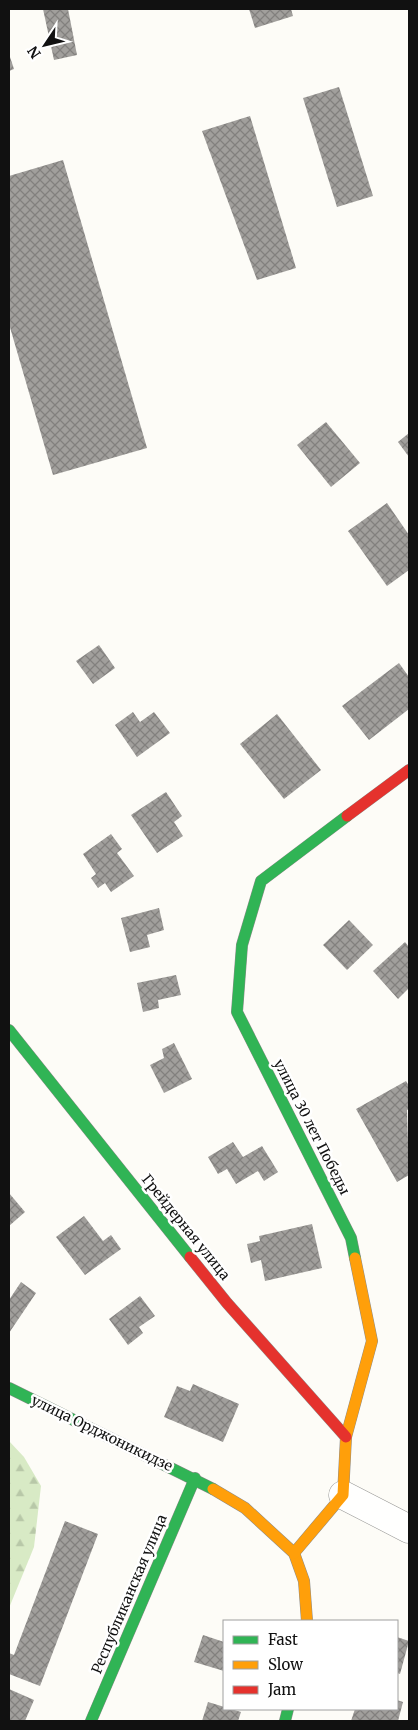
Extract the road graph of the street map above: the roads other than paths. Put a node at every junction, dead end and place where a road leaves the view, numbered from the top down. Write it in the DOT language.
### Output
graph roads {
  1 [pos="409,770"];
  2 [pos="9,1030"];
  3 [pos="9,1388"];
  4 [pos="346,1437"];
  5 [pos="195,1478"];
  6 [pos="343,1495"];
  7 [pos="409,1529"];
  8 [pos="294,1553"];
  9 [pos="307,1620"];
  10 [pos="91,1721"];
  1 -- 4 [label="street, улица 30 лет Победы"];
  2 -- 4 [label="street, Грейдерная улица"];
  3 -- 5 [label="street, улица Орджоникидзе"];
  4 -- 6 [label="street, улица 30 лет Победы"];
  5 -- 8 [label="street, улица Орджоникидзе"];
  5 -- 10 [label="street, Республиканская улица"];
  6 -- 7 [label="street"];
  6 -- 8 [label="street"];
  8 -- 9 [label="street"];
}
